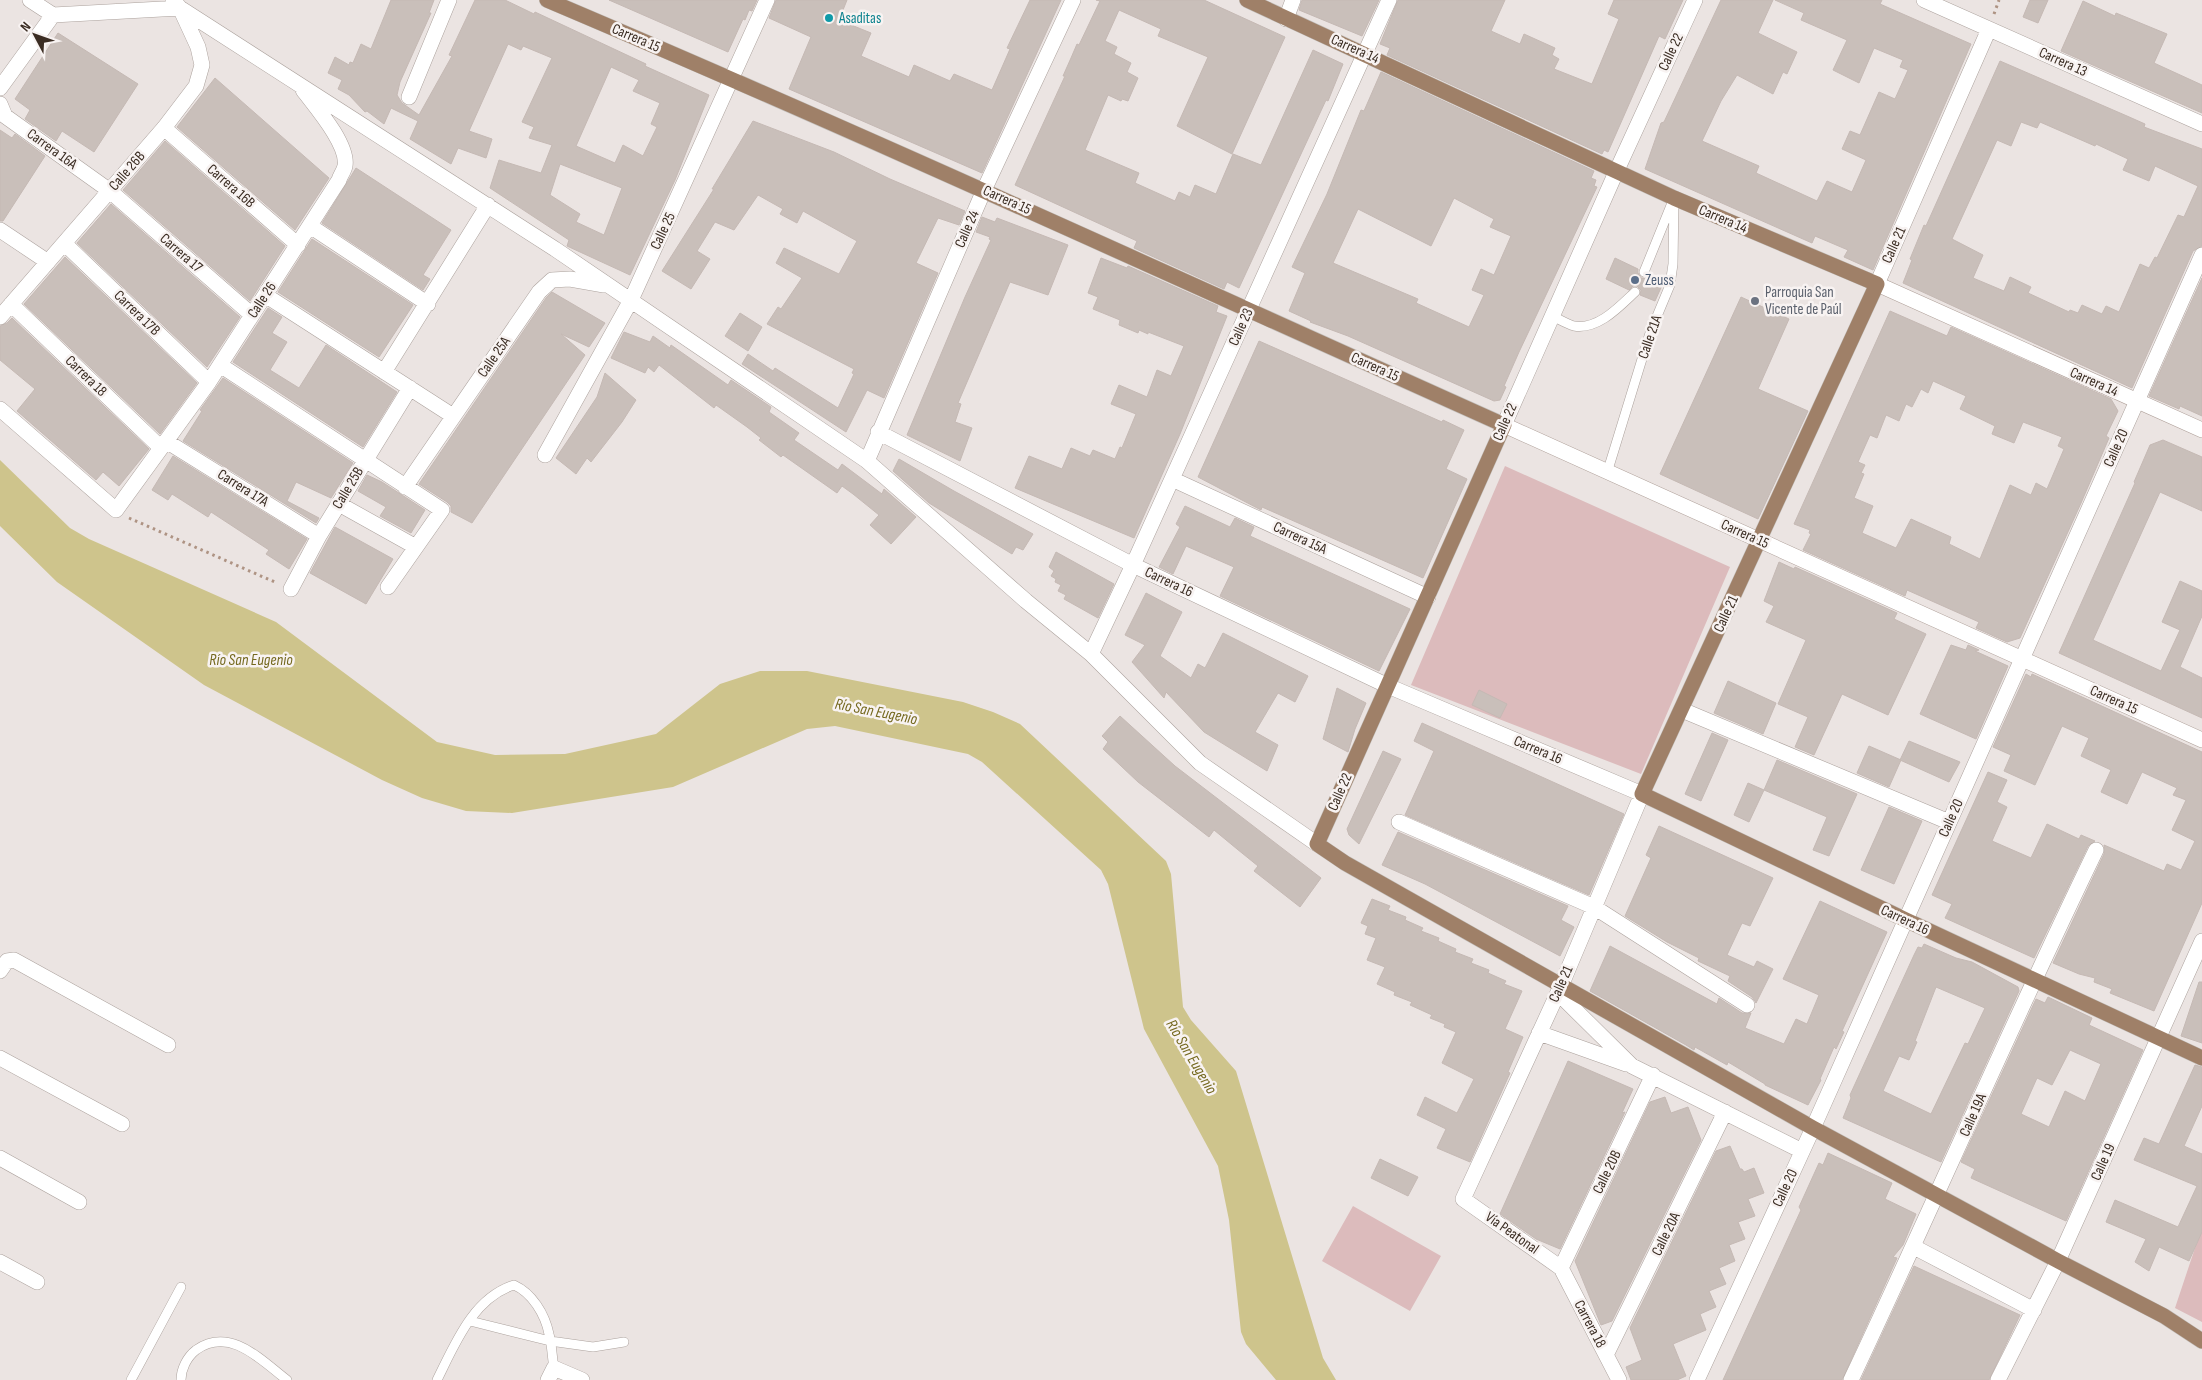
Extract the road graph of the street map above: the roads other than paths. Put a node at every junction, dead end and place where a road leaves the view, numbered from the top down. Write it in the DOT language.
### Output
graph roads {
  1 [pos="30,0"];
  2 [pos="449,0"];
  3 [pos="547,0"];
  4 [pos="767,0"];
  5 [pos="1073,0"];
  6 [pos="1247,0"];
  7 [pos="1293,0"];
  8 [pos="1389,0"];
  9 [pos="1695,0"];
  10 [pos="1924,0"];
  11 [pos="176,4"];
  12 [pos="53,15"];
  13 [pos="1286,18"];
  14 [pos="1989,29"];
  15 [pos="1365,53"];
  16 [pos="732,78"];
  17 [pos="298,83"];
  18 [pos="0,88"];
  19 [pos="409,97"];
  20 [pos="0,104"];
  21 [pos="2202,124"];
  22 [pos="164,128"];
  23 [pos="1617,170"];
  24 [pos="984,190"];
  25 [pos="110,191"];
  26 [pos="1674,198"];
  27 [pos="488,205"];
  28 [pos="310,226"];
  29 [pos="0,230"];
  30 [pos="65,244"];
  31 [pos="298,245"];
  32 [pos="2202,255"];
  33 [pos="48,262"];
  34 [pos="1644,272"];
  35 [pos="1877,284"];
  36 [pos="611,287"];
  37 [pos="1634,292"];
  38 [pos="265,295"];
  39 [pos="631,300"];
  40 [pos="11,304"];
  41 [pos="428,304"];
  42 [pos="1249,310"];
  43 [pos="252,315"];
  44 [pos="1552,316"];
  45 [pos="0,317"];
  46 [pos="220,365"];
  47 [pos="384,372"];
  48 [pos="209,382"];
  49 [pos="410,388"];
  50 [pos="2137,401"];
  51 [pos="0,409"];
  52 [pos="453,416"];
  53 [pos="1504,425"];
  54 [pos="2202,430"];
  55 [pos="878,432"];
  56 [pos="164,445"];
  57 [pos="545,455"];
  58 [pos="365,460"];
  59 [pos="867,461"];
  60 [pos="1607,473"];
  61 [pos="1172,479"];
  62 [pos="405,487"];
  63 [pos="339,504"];
  64 [pos="318,536"];
  65 [pos="1760,541"];
  66 [pos="416,547"];
  67 [pos="1133,565"];
  68 [pos="388,587"];
  69 [pos="291,589"];
  70 [pos="1428,597"];
  71 [pos="1091,654"];
  72 [pos="2022,659"];
  73 [pos="1388,686"];
  74 [pos="1682,710"];
  75 [pos="2202,740"];
  76 [pos="1642,794"];
  77 [pos="1399,822"];
  78 [pos="1949,822"];
  79 [pos="1317,844"];
  80 [pos="2096,850"];
  81 [pos="1594,908"];
  82 [pos="1906,920"];
  83 [pos="2202,941"];
  84 [pos="0,971"];
  85 [pos="2034,979"];
  86 [pos="1559,990"];
  87 [pos="1747,1005"];
  88 [pos="1539,1033"];
  89 [pos="2158,1038"];
  90 [pos="168,1045"];
  91 [pos="0,1058"];
  92 [pos="2202,1058"];
  93 [pos="1632,1066"];
  94 [pos="1653,1075"];
  95 [pos="1725,1112"];
  96 [pos="122,1124"];
  97 [pos="1813,1128"];
  98 [pos="1802,1152"];
  99 [pos="0,1158"];
  100 [pos="1937,1195"];
  101 [pos="1463,1199"];
  102 [pos="79,1202"];
  103 [pos="1914,1247"];
  104 [pos="2058,1261"];
  105 [pos="0,1262"];
  106 [pos="1561,1268"];
  107 [pos="37,1282"];
  108 [pos="181,1287"];
  109 [pos="2034,1310"];
  110 [pos="470,1321"];
  111 [pos="550,1341"];
  112 [pos="624,1342"];
  113 [pos="2202,1342"];
  114 [pos="1606,1355"];
  115 [pos="551,1374"];
  116 [pos="131,1380"];
  117 [pos="182,1380"];
  118 [pos="287,1380"];
  119 [pos="437,1380"];
  120 [pos="582,1380"];
  121 [pos="1619,1380"];
  122 [pos="1697,1380"];
  123 [pos="1851,1380"];
  124 [pos="1998,1380"];
  1 -- 12 [label="street"];
  2 -- 19 [label="street"];
  3 -- 16 [label="main road, Carrera 15"];
  4 -- 16 [label="street, Calle 25"];
  5 -- 24 [label="street, Calle 24"];
  6 -- 13 [label="main road, Carrera 14"];
  7 -- 13 [label="street"];
  8 -- 15 [label="street, Calle 23"];
  9 -- 23 [label="street, Calle 22"];
  10 -- 14 [label="street, Carrera 13"];
  11 -- 12 [label="street"];
  11 -- 17 [label="street"];
  11 -- 22 [label="street, Calle 26B"];
  12 -- 18 [label="street"];
  13 -- 15 [label="main road, Carrera 14"];
  14 -- 21 [label="street, Carrera 13"];
  14 -- 35 [label="street, Calle 21"];
  15 -- 23 [label="main road, Carrera 14"];
  15 -- 42 [label="street, Calle 23"];
  16 -- 24 [label="main road, Carrera 15"];
  16 -- 39 [label="street, Calle 25"];
  17 -- 27 [label="street"];
  17 -- 28 [label="street, Calle 26"];
  20 -- 25 [label="street, Carrera 16A"];
  22 -- 25 [label="street, Calle 26B"];
  22 -- 31 [label="street, Carrera 16B"];
  23 -- 26 [label="main road, Carrera 14"];
  23 -- 44 [label="street, Calle 22"];
  24 -- 42 [label="main road, Carrera 15"];
  24 -- 55 [label="street, Calle 24"];
  25 -- 30 [label="street, Calle 26B"];
  25 -- 43 [label="street, Carrera 17"];
  26 -- 34 [label="lane"];
  26 -- 35 [label="main road, Carrera 14"];
  26 -- 60 [label="lane, Calle 21A"];
  27 -- 36 [label="street"];
  27 -- 41 [label="street"];
  28 -- 31 [label="street, Calle 26"];
  28 -- 41 [label="street"];
  29 -- 33 [label="street"];
  30 -- 33 [label="street, Calle 26B"];
  30 -- 48 [label="street, Carrera 17B"];
  31 -- 38 [label="street, Calle 26"];
  32 -- 50 [label="street, Calle 20"];
  33 -- 40 [label="street, Calle 26B"];
  35 -- 50 [label="street, Carrera 14"];
  35 -- 65 [label="main road, Calle 21"];
  36 -- 39 [label="street"];
  36 -- 52 [label="street, Calle 25A"];
  37 -- 44 [label="lane"];
  38 -- 43 [label="street, Calle 26"];
  38 -- 47 [label="street"];
  39 -- 57 [label="street, Calle 25"];
  39 -- 59 [label="street"];
  40 -- 45 [label="street, Calle 26B"];
  40 -- 56 [label="street, Carrera 18"];
  41 -- 47 [label="street"];
  42 -- 53 [label="main road, Carrera 15"];
  42 -- 61 [label="street, Calle 23"];
  43 -- 46 [label="street, Calle 26"];
  44 -- 53 [label="street, Calle 22"];
  46 -- 48 [label="street, Calle 26"];
  46 -- 58 [label="street"];
  47 -- 49 [label="street"];
  48 -- 56 [label="street, Calle 26"];
  49 -- 52 [label="street"];
  49 -- 58 [label="street, Calle 25B"];
  50 -- 54 [label="street, Carrera 14"];
  50 -- 72 [label="street, Calle 20"];
  51 -- 56 [label="street, Calle 26"];
  52 -- 62 [label="street, Calle 25A"];
  53 -- 60 [label="street, Carrera 15"];
  53 -- 70 [label="main road, Calle 22"];
  55 -- 59 [label="street, Calle 24"];
  55 -- 67 [label="street, Carrera 16"];
  56 -- 64 [label="street, Carrera 17A"];
  58 -- 62 [label="street"];
  58 -- 63 [label="street, Calle 25B"];
  59 -- 71 [label="street"];
  60 -- 65 [label="street, Carrera 15"];
  61 -- 67 [label="street, Calle 23"];
  61 -- 70 [label="street, Carrera 15A"];
  62 -- 66 [label="street"];
  63 -- 64 [label="street, Calle 25B"];
  63 -- 66 [label="street"];
  64 -- 69 [label="street, Calle 25B"];
  65 -- 72 [label="street, Carrera 15"];
  65 -- 74 [label="main road, Calle 21"];
  66 -- 68 [label="street"];
  67 -- 71 [label="street, Calle 23"];
  67 -- 73 [label="street, Carrera 16"];
  70 -- 73 [label="main road, Calle 22"];
  71 -- 79 [label="street"];
  72 -- 75 [label="street, Carrera 15"];
  72 -- 78 [label="street, Calle 20"];
  73 -- 76 [label="street, Carrera 16"];
  73 -- 79 [label="main road, Calle 22"];
  74 -- 76 [label="main road, Calle 21"];
  74 -- 78 [label="street"];
  76 -- 81 [label="street, Calle 21"];
  76 -- 82 [label="main road, Carrera 16"];
  77 -- 81 [label="street"];
  78 -- 82 [label="street, Calle 20"];
  79 -- 86 [label="main road"];
  80 -- 85 [label="street, Calle 19A"];
  81 -- 86 [label="street, Calle 21"];
  81 -- 87 [label="street"];
  82 -- 85 [label="main road, Carrera 16"];
  82 -- 97 [label="street, Calle 20"];
  83 -- 89 [label="street, Calle 19"];
  84 -- 90 [label="street"];
  85 -- 89 [label="main road, Carrera 16"];
  85 -- 100 [label="street, Calle 19A"];
  86 -- 88 [label="street, Calle 21"];
  86 -- 93 [label="street"];
  86 -- 97 [label="main road"];
  88 -- 93 [label="street"];
  88 -- 101 [label="street, Calle 21"];
  89 -- 92 [label="main road, Carrera 16"];
  89 -- 104 [label="street, Calle 19"];
  91 -- 96 [label="street"];
  93 -- 94 [label="street"];
  94 -- 95 [label="street"];
  94 -- 106 [label="street, Calle 20B"];
  95 -- 98 [label="street"];
  95 -- 114 [label="street, Calle 20A"];
  97 -- 98 [label="street, Calle 20"];
  97 -- 100 [label="main road"];
  98 -- 122 [label="street, Calle 20"];
  99 -- 102 [label="street"];
  100 -- 103 [label="street, Calle 19A"];
  100 -- 104 [label="main road"];
  101 -- 106 [label="street, Vía Peatonal"];
  103 -- 109 [label="street"];
  103 -- 123 [label="street, Calle 19A"];
  104 -- 109 [label="street, Calle 19"];
  104 -- 113 [label="main road"];
  105 -- 107 [label="street"];
  106 -- 114 [label="street, Carrera 18"];
  108 -- 116 [label="lane"];
  109 -- 124 [label="street, Calle 19"];
  110 -- 111 [label="lane"];
  110 -- 111 [label="lane"];
  110 -- 119 [label="lane"];
  111 -- 112 [label="lane"];
  111 -- 115 [label="lane"];
  114 -- 121 [label="street, Carrera 18"];
  115 -- 120 [label="street"];
  117 -- 118 [label="lane"];
}
